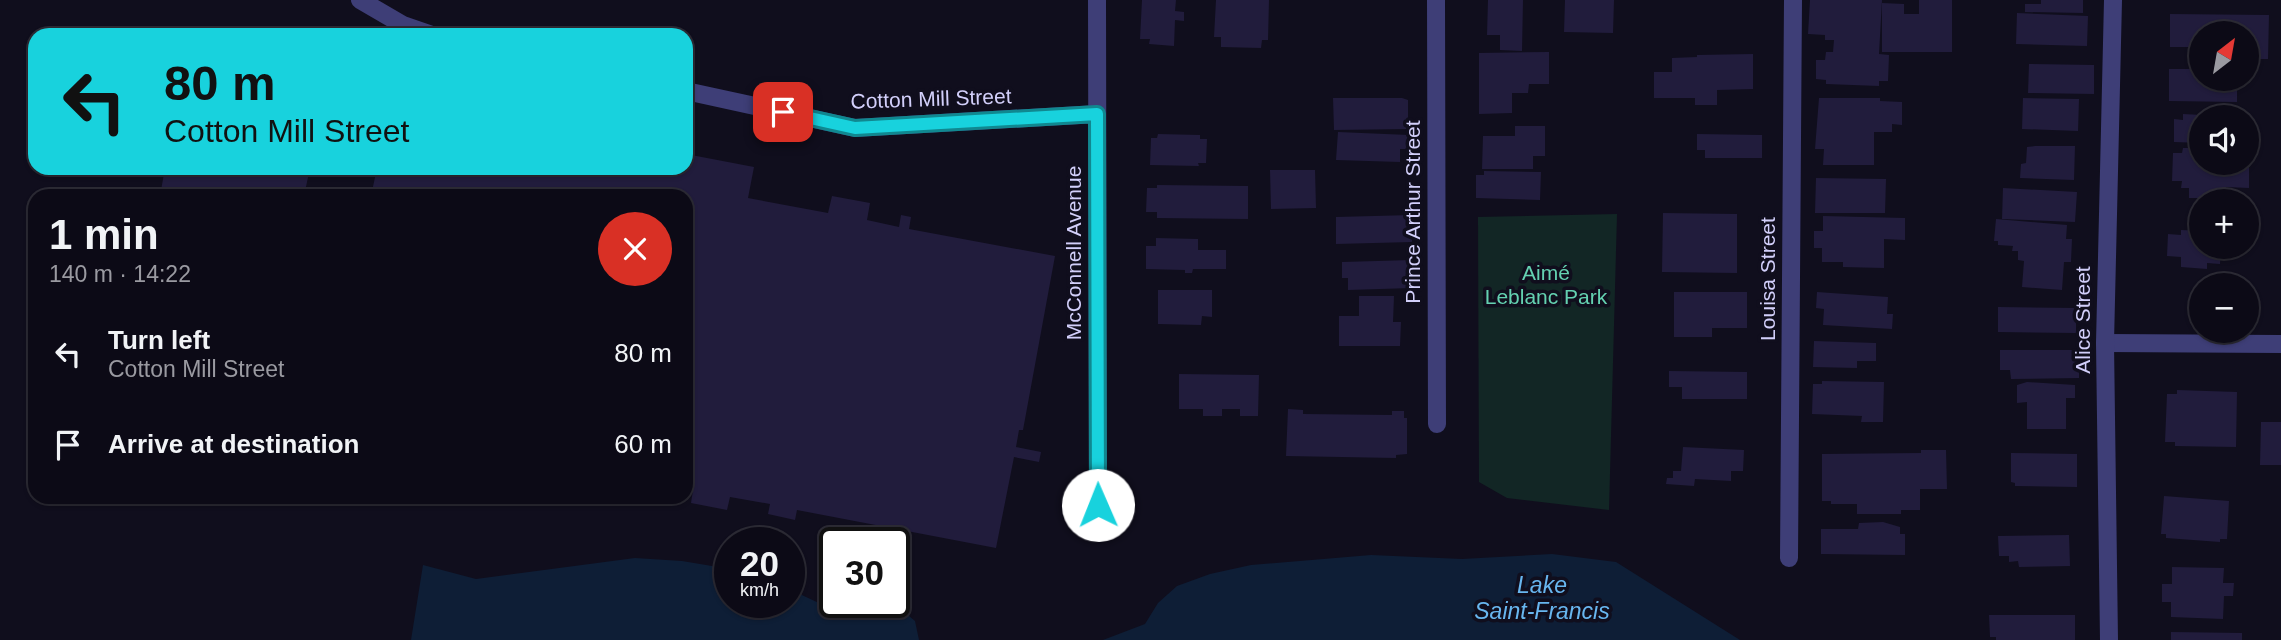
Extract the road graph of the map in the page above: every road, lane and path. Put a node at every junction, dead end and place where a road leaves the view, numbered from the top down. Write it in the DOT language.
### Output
graph roads {
  1 [pos="360,0"];
  2 [pos="1097,0"];
  3 [pos="1436,0"];
  4 [pos="1793,0"];
  5 [pos="2113,0"];
  6 [pos="412,28"];
  7 [pos="693,92"];
  8 [pos="1097,114"];
  9 [pos="2105,343"];
  10 [pos="2281,344"];
  11 [pos="1437,424"];
  12 [pos="1098,505"];
  13 [pos="1789,558"];
  14 [pos="2109,640"];
  1 -- 6 [label="street"];
  2 -- 8 [label="street, McConnell Avenue"];
  3 -- 11 [label="street, Prince Arthur Street"];
  4 -- 13 [label="street, Louisa Street"];
  5 -- 9 [label="street, Alice Street"];
  7 -- 8 [label="street, Cotton Mill Street"];
  8 -- 12 [label="street, McConnell Avenue"];
  9 -- 10 [label="street"];
  9 -- 14 [label="street, Alice Street"];
}
